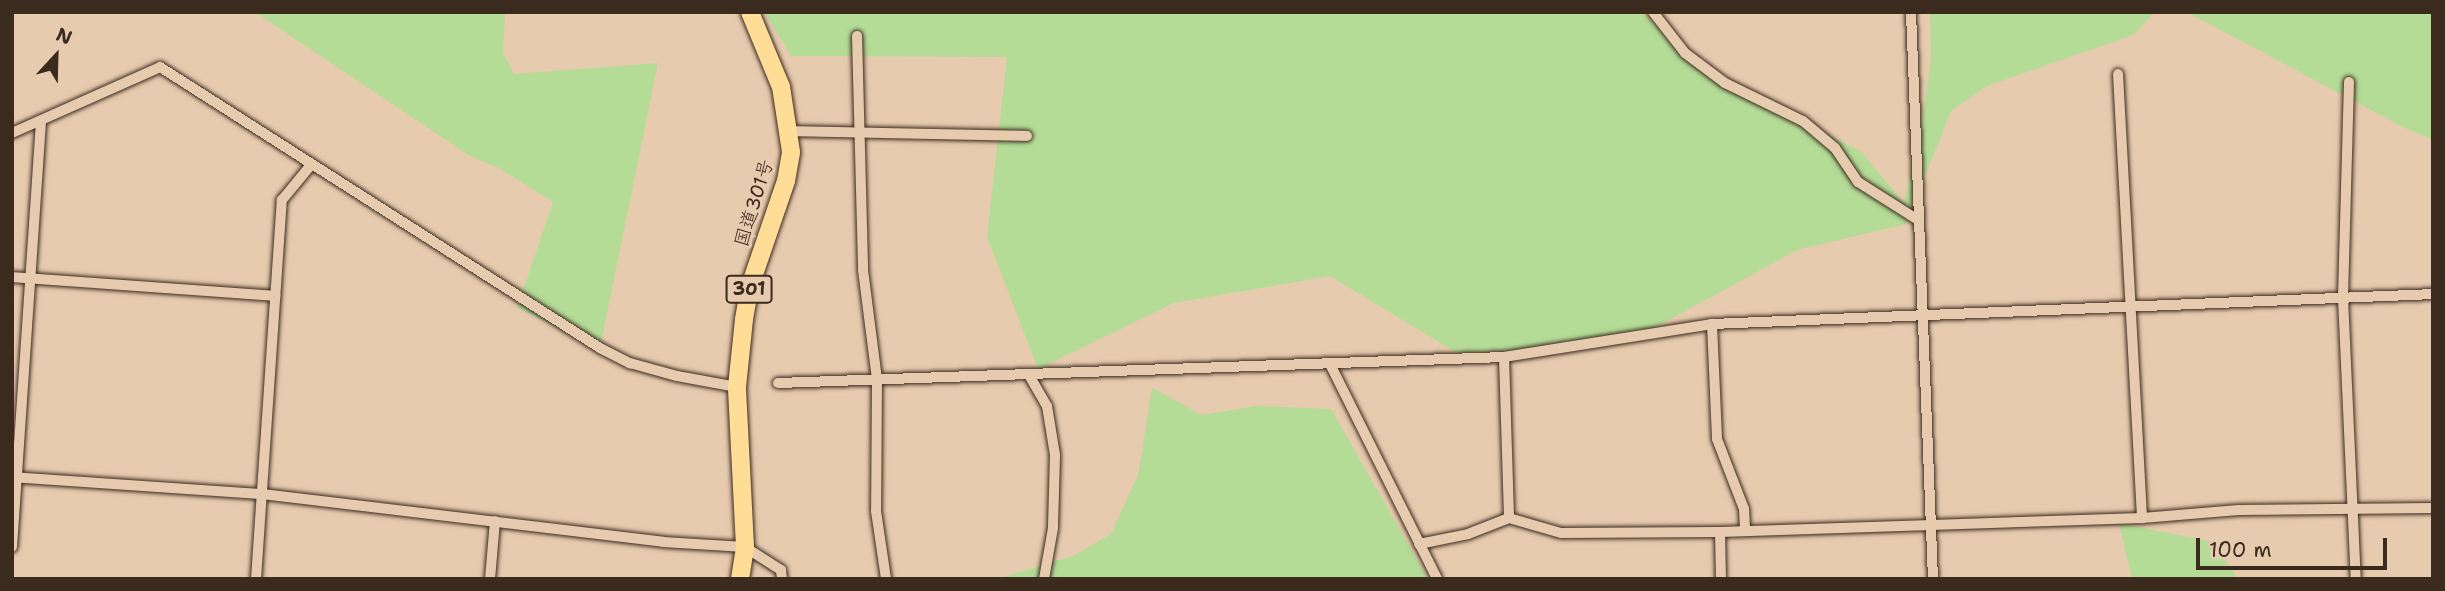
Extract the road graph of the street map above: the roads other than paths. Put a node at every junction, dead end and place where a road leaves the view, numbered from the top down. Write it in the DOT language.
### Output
graph roads {
  1 [pos="750,12"];
  2 [pos="1653,12"];
  3 [pos="1911,12"];
  4 [pos="857,36"];
  5 [pos="2119,74"];
  6 [pos="2349,82"];
  7 [pos="41,121"];
  8 [pos="858,129"];
  9 [pos="790,131"];
  10 [pos="12,133"];
  11 [pos="1027,136"];
  12 [pos="311,165"];
  13 [pos="1918,220"];
  14 [pos="12,277"];
  15 [pos="30,278"];
  16 [pos="2433,294"];
  17 [pos="275,296"];
  18 [pos="2343,298"];
  19 [pos="2132,306"];
  20 [pos="1923,315"];
  21 [pos="1712,324"];
  22 [pos="1504,357"];
  23 [pos="1330,364"];
  24 [pos="1029,375"];
  25 [pos="877,380"];
  26 [pos="778,383"];
  27 [pos="737,387"];
  28 [pos="15,477"];
  29 [pos="262,494"];
  30 [pos="2354,508"];
  31 [pos="2433,508"];
  32 [pos="1509,518"];
  33 [pos="2142,518"];
  34 [pos="495,521"];
  35 [pos="1930,523"];
  36 [pos="1745,528"];
  37 [pos="1720,532"];
  38 [pos="1419,544"];
  39 [pos="12,547"];
  40 [pos="745,547"];
  41 [pos="256,579"];
  42 [pos="490,579"];
  43 [pos="740,579"];
  44 [pos="782,579"];
  45 [pos="886,579"];
  46 [pos="1044,579"];
  47 [pos="1437,579"];
  48 [pos="1721,579"];
  49 [pos="1933,579"];
  50 [pos="2356,579"];
  1 -- 9 [label="highway, 国道301号 / 301"];
  2 -- 13 [label="street"];
  3 -- 13 [label="street"];
  4 -- 8 [label="street"];
  5 -- 19 [label="street"];
  6 -- 18 [label="street"];
  7 -- 10 [label="street"];
  7 -- 12 [label="street"];
  7 -- 15 [label="street"];
  8 -- 9 [label="street"];
  8 -- 11 [label="street"];
  8 -- 25 [label="street"];
  9 -- 27 [label="highway, 国道301号 / 301"];
  12 -- 17 [label="street"];
  12 -- 27 [label="street"];
  13 -- 20 [label="street"];
  14 -- 15 [label="street"];
  15 -- 17 [label="street"];
  15 -- 28 [label="street"];
  16 -- 18 [label="street"];
  17 -- 29 [label="street"];
  18 -- 19 [label="street"];
  18 -- 30 [label="street"];
  19 -- 20 [label="street"];
  19 -- 33 [label="street"];
  20 -- 21 [label="street"];
  20 -- 35 [label="street"];
  21 -- 22 [label="street"];
  21 -- 36 [label="street"];
  22 -- 23 [label="street"];
  22 -- 32 [label="street"];
  23 -- 24 [label="street"];
  23 -- 38 [label="street"];
  24 -- 25 [label="street"];
  24 -- 46 [label="street"];
  25 -- 26 [label="street"];
  25 -- 45 [label="street"];
  27 -- 40 [label="highway, 国道301号 / 301"];
  28 -- 29 [label="street"];
  28 -- 39 [label="street"];
  29 -- 34 [label="street"];
  29 -- 41 [label="street"];
  30 -- 31 [label="street"];
  30 -- 33 [label="street"];
  30 -- 50 [label="street"];
  32 -- 37 [label="street"];
  32 -- 38 [label="street"];
  33 -- 35 [label="street"];
  34 -- 40 [label="street"];
  34 -- 42 [label="street"];
  35 -- 36 [label="street"];
  35 -- 49 [label="street"];
  36 -- 37 [label="street"];
  37 -- 48 [label="street"];
  38 -- 47 [label="street"];
  40 -- 43 [label="highway, 国道301号 / 301"];
  40 -- 44 [label="street"];
}
